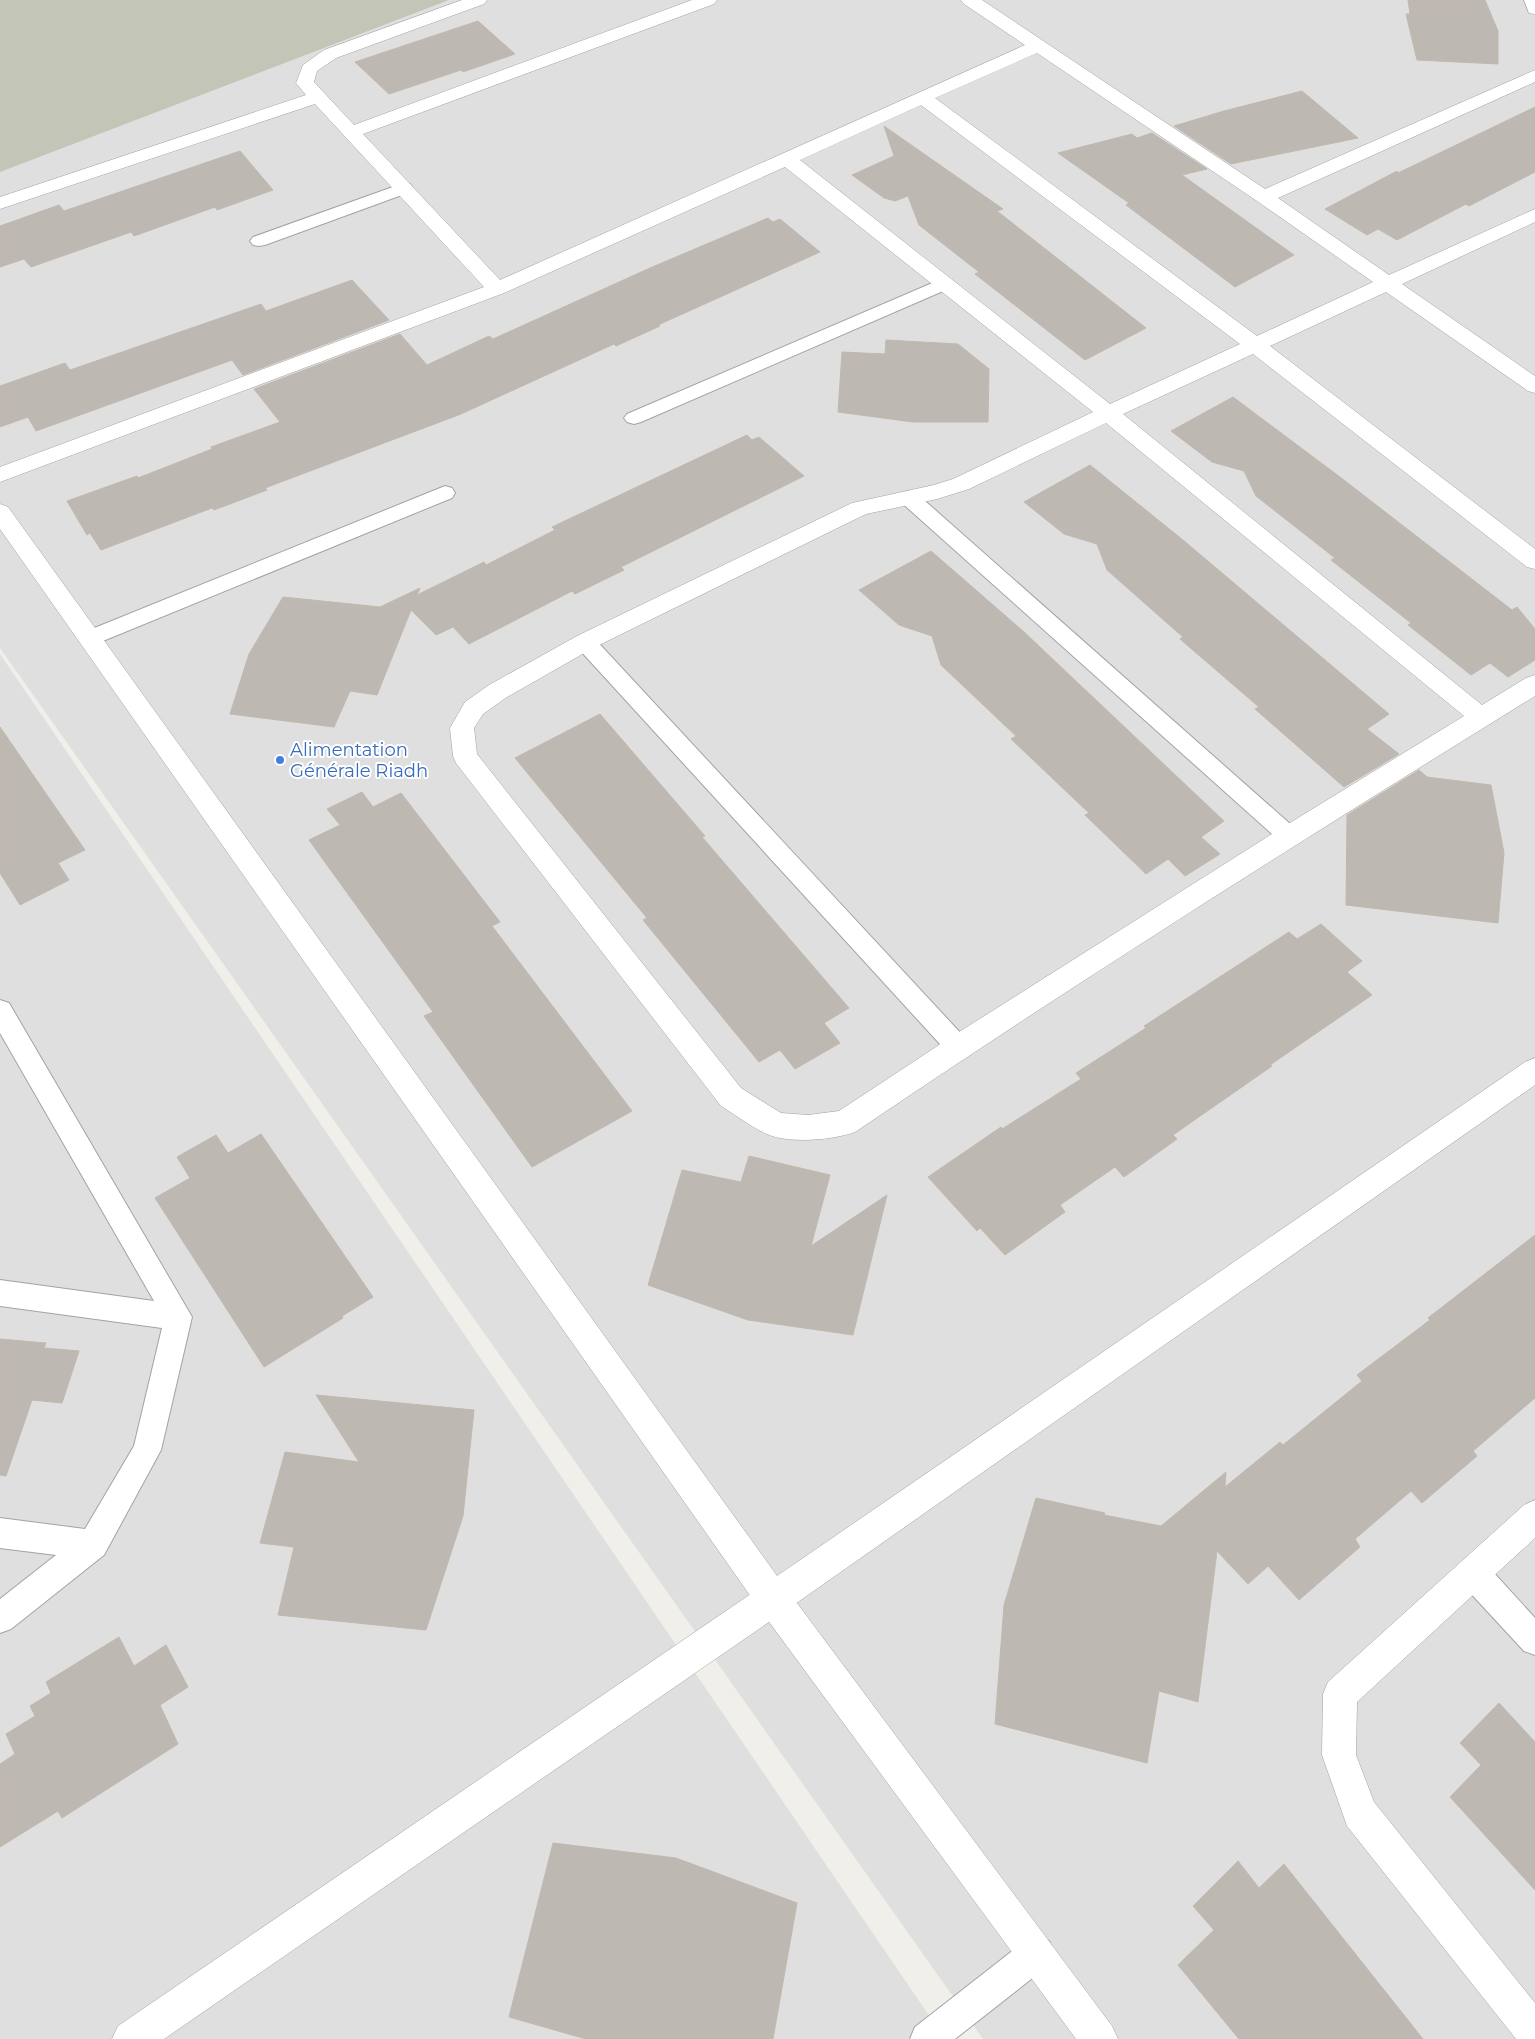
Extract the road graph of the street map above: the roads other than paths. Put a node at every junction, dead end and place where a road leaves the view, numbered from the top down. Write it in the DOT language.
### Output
graph roads {
  1 [pos="478,0"];
  2 [pos="708,0"];
  3 [pos="970,0"];
  4 [pos="1532,0"];
  5 [pos="1535,9"];
  6 [pos="1039,45"];
  7 [pos="1535,75"];
  8 [pos="318,97"];
  9 [pos="923,98"];
  10 [pos="352,132"];
  11 [pos="787,159"];
  12 [pos="404,188"];
  13 [pos="1264,198"];
  14 [pos="0,203"];
  15 [pos="1535,215"];
  16 [pos="259,240"];
  17 [pos="944,284"];
  18 [pos="1386,285"];
  19 [pos="497,289"];
  20 [pos="1255,345"];
  21 [pos="1535,386"];
  22 [pos="1108,413"];
  23 [pos="634,418"];
  24 [pos="0,475"];
  25 [pos="446,493"];
  26 [pos="909,498"];
  27 [pos="0,512"];
  28 [pos="1535,561"];
  29 [pos="90,638"];
  30 [pos="585,642"];
  31 [pos="1535,684"];
  32 [pos="1482,718"];
  33 [pos="1289,836"];
  34 [pos="0,1010"];
  35 [pos="958,1047"];
  36 [pos="1535,1070"];
  37 [pos="0,1294"];
  38 [pos="178,1317"];
  39 [pos="1535,1516"];
  40 [pos="0,1533"];
  41 [pos="92,1544"];
  42 [pos="1472,1573"];
  43 [pos="773,1599"];
  44 [pos="0,1618"];
  45 [pos="1535,1640"];
  46 [pos="1037,1953"];
  47 [pos="1535,2033"];
  48 [pos="131,2039"];
  49 [pos="927,2039"];
  50 [pos="1099,2039"];
  1 -- 8 [label="street"];
  2 -- 10 [label="street"];
  3 -- 6 [label="street"];
  4 -- 5 [label="street"];
  6 -- 9 [label="street"];
  6 -- 13 [label="street"];
  7 -- 13 [label="street"];
  8 -- 10 [label="street"];
  8 -- 14 [label="street"];
  9 -- 11 [label="street"];
  9 -- 20 [label="street"];
  10 -- 12 [label="street"];
  11 -- 17 [label="street"];
  11 -- 19 [label="street"];
  12 -- 16 [label="lane"];
  12 -- 19 [label="street"];
  13 -- 18 [label="street"];
  15 -- 18 [label="street"];
  17 -- 22 [label="street"];
  17 -- 23 [label="lane"];
  18 -- 20 [label="street"];
  18 -- 21 [label="street"];
  19 -- 24 [label="street"];
  20 -- 22 [label="street"];
  20 -- 28 [label="street"];
  22 -- 26 [label="street"];
  22 -- 32 [label="street"];
  25 -- 29 [label="lane"];
  26 -- 30 [label="street"];
  26 -- 33 [label="lane"];
  27 -- 29 [label="street"];
  29 -- 43 [label="street"];
  30 -- 35 [label="lane"];
  30 -- 35 [label="street"];
  31 -- 32 [label="street"];
  32 -- 33 [label="street"];
  33 -- 35 [label="street"];
  34 -- 38 [label="lane"];
  36 -- 43 [label="street"];
  37 -- 38 [label="lane"];
  38 -- 41 [label="lane"];
  39 -- 42 [label="street"];
  40 -- 41 [label="lane"];
  41 -- 44 [label="lane"];
  42 -- 45 [label="lane"];
  42 -- 47 [label="street"];
  43 -- 46 [label="street"];
  43 -- 48 [label="street"];
  46 -- 49 [label="lane"];
  46 -- 50 [label="street"];
}
